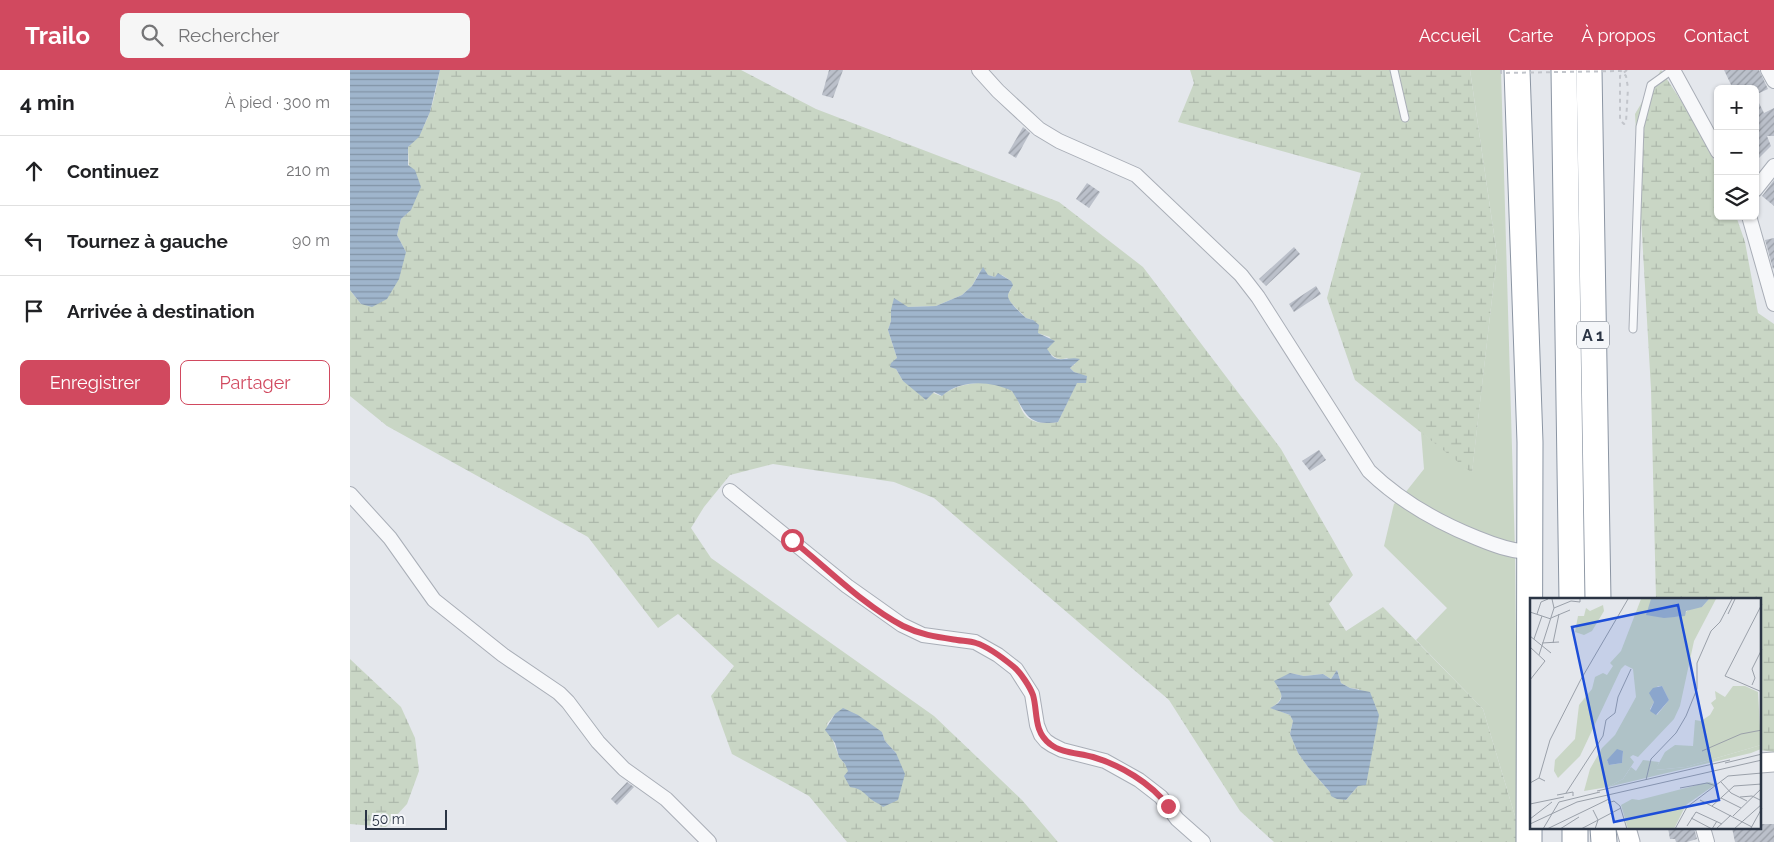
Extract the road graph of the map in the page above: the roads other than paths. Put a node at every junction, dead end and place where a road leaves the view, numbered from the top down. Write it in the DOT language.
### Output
graph roads {
  1 [pos="979,70"];
  2 [pos="1394,70"];
  3 [pos="1517,70"];
  4 [pos="1532,70"];
  5 [pos="1564,70"];
  6 [pos="1589,70"];
  7 [pos="1673,70"];
  8 [pos="1768,70"];
  9 [pos="1774,81"];
  10 [pos="1405,118"];
  11 [pos="1714,145"];
  12 [pos="1774,166"];
  13 [pos="1759,185"];
  14 [pos="1750,220"];
  15 [pos="1774,304"];
  16 [pos="1633,329"];
  17 [pos="730,491"];
  18 [pos="350,494"];
  19 [pos="1528,552"];
  20 [pos="1544,598"];
  21 [pos="1572,598"];
  22 [pos="1598,598"];
  23 [pos="709,842"];
  24 [pos="1203,842"];
  25 [pos="1529,842"];
  1 -- 19 [label="street"];
  2 -- 10 [label="lane"];
  3 -- 19 [label="highway"];
  4 -- 20 [label="highway"];
  5 -- 21 [label="highway, A 1"];
  6 -- 22 [label="highway, A 1"];
  7 -- 11 [label="street"];
  7 -- 16 [label="lane"];
  8 -- 9 [label="street"];
  12 -- 13 [label="street"];
  14 -- 15 [label="street"];
  17 -- 24 [label="street"];
  18 -- 23 [label="street"];
  19 -- 25 [label="highway"];
}
